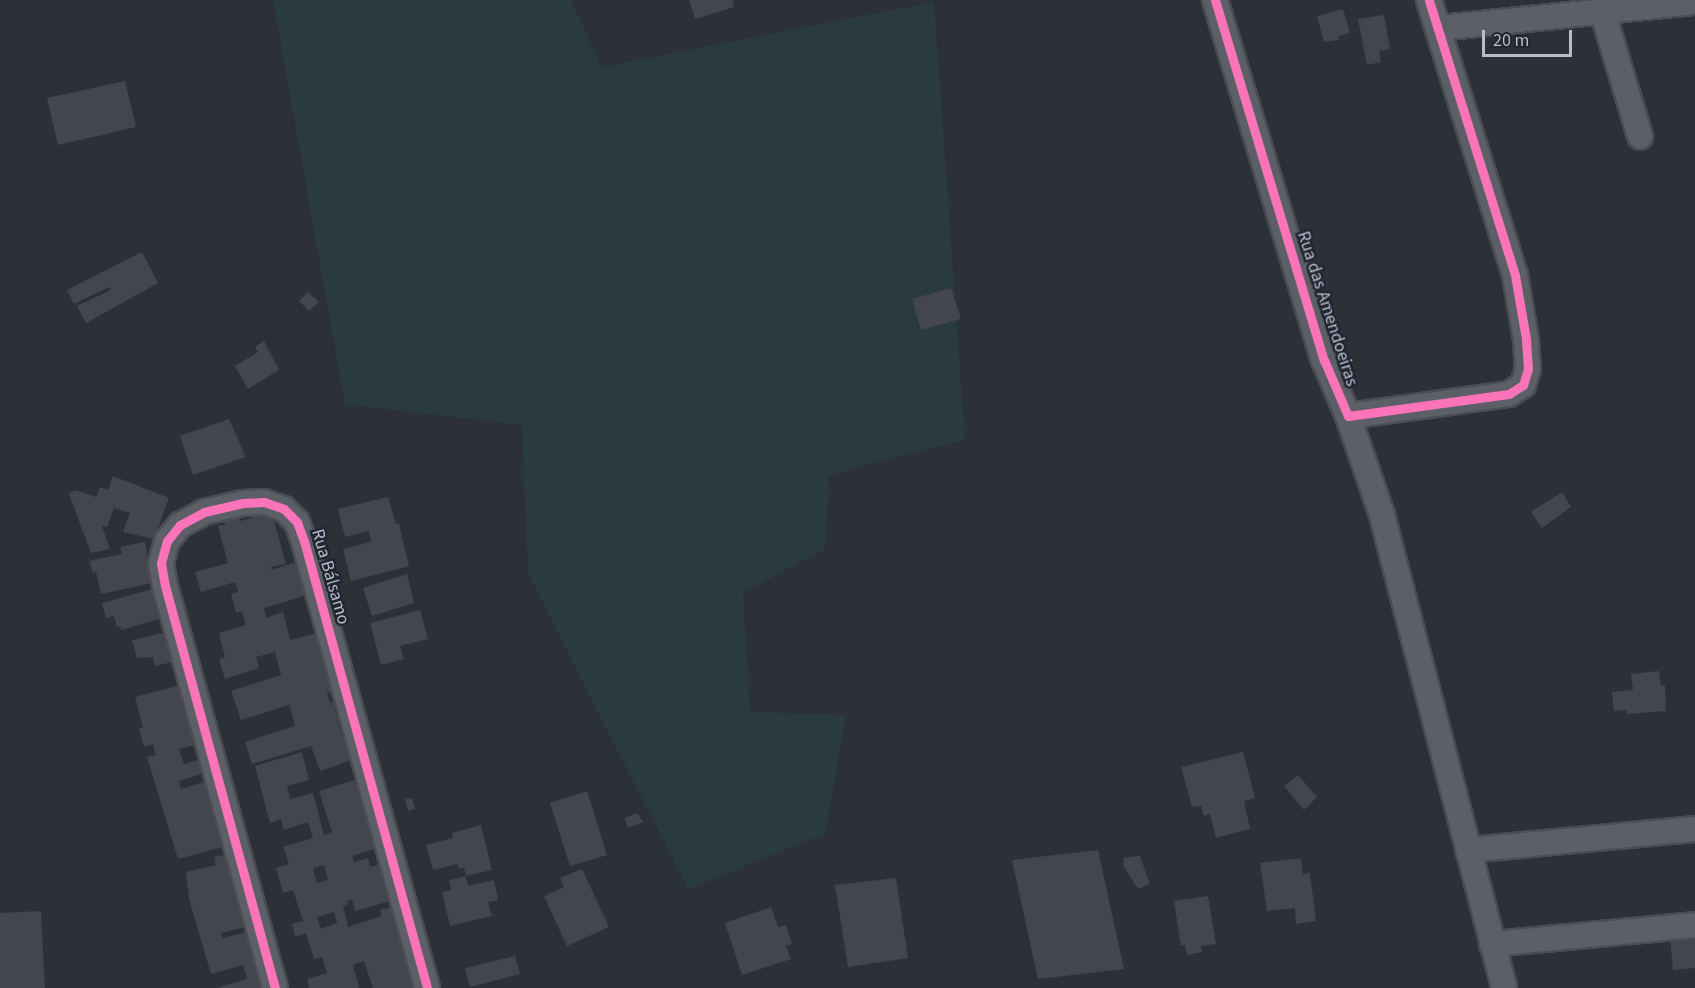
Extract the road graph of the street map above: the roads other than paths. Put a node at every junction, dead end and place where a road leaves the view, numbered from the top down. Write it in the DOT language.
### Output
graph roads {
  1 [pos="1215,0"];
  2 [pos="1429,0"];
  3 [pos="1695,2"];
  4 [pos="1602,10"];
  5 [pos="1439,28"];
  6 [pos="1640,136"];
  7 [pos="1348,416"];
  8 [pos="1695,829"];
  9 [pos="1468,850"];
  10 [pos="1695,925"];
  11 [pos="1492,944"];
  12 [pos="275,988"];
  13 [pos="427,988"];
  14 [pos="1504,988"];
  1 -- 7 [label="street, Rua das Amendoeiras"];
  2 -- 5 [label="street"];
  3 -- 4 [label="street"];
  4 -- 5 [label="street"];
  4 -- 6 [label="street"];
  5 -- 7 [label="street"];
  7 -- 9 [label="street, Rua das Amendoeiras"];
  8 -- 9 [label="street"];
  9 -- 11 [label="street, Rua das Amendoeiras"];
  10 -- 11 [label="street"];
  11 -- 14 [label="street, Rua das Amendoeiras"];
  12 -- 13 [label="street, Rua Bálsamo"];
}
